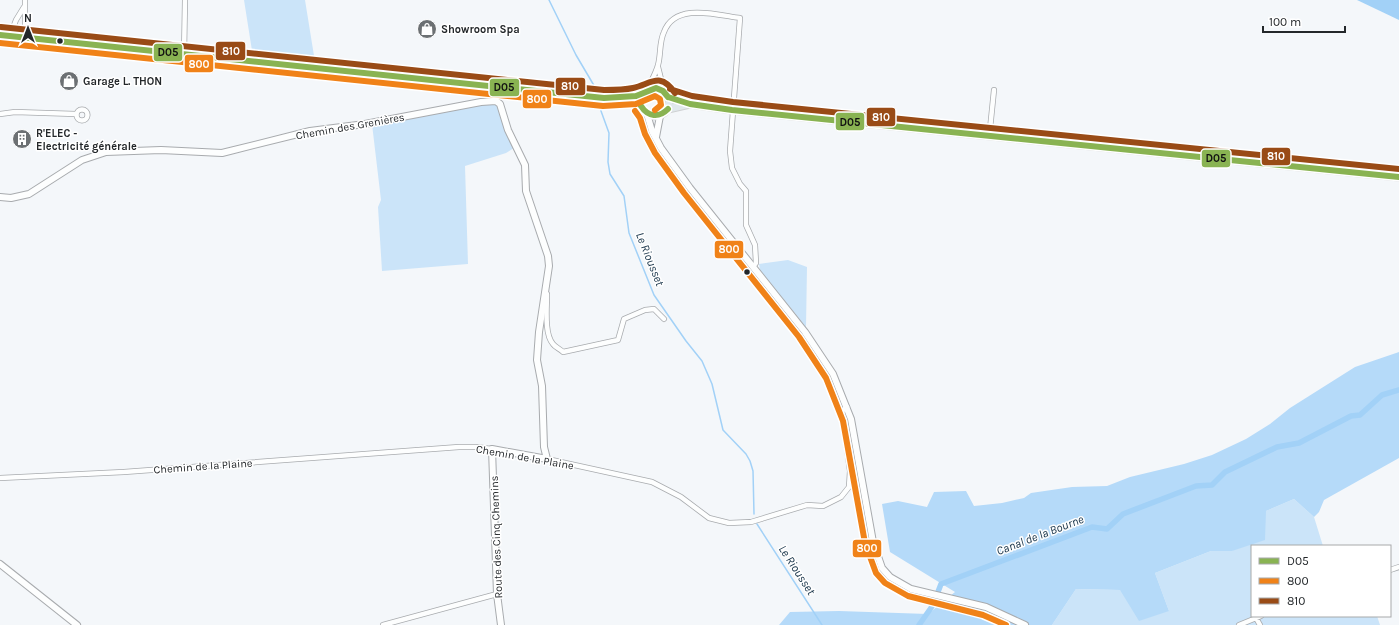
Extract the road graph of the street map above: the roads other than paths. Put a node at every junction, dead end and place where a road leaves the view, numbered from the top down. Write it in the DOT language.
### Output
graph roads {
  1 [pos="25,0"];
  2 [pos="185,0"];
  3 [pos="24,7"];
  4 [pos="26,26"];
  5 [pos="0,35"];
  6 [pos="10,36"];
  7 [pos="21,38"];
  8 [pos="40,39"];
  9 [pos="184,55"];
  10 [pos="658,67"];
  11 [pos="994,90"];
  12 [pos="645,92"];
  13 [pos="666,94"];
  14 [pos="618,99"];
  15 [pos="690,104"];
  16 [pos="641,106"];
  17 [pos="668,109"];
  18 [pos="732,110"];
  19 [pos="0,114"];
  20 [pos="76,114"];
  21 [pos="647,114"];
  22 [pos="660,116"];
  23 [pos="917,129"];
  24 [pos="656,137"];
  25 [pos="1399,177"];
  26 [pos="0,197"];
  27 [pos="753,267"];
  28 [pos="547,288"];
  29 [pos="664,319"];
  30 [pos="847,407"];
  31 [pos="492,449"];
  32 [pos="547,460"];
  33 [pos="0,478"];
  34 [pos="0,564"];
  35 [pos="497,594"];
  36 [pos="1259,617"];
  37 [pos="77,625"];
  38 [pos="383,625"];
  39 [pos="501,625"];
  40 [pos="1025,625"];
  41 [pos="1239,625"];
  42 [pos="1260,625"];
  1 -- 3 [label="street"];
  2 -- 9 [label="street"];
  3 -- 4 [label="street"];
  3 -- 6 [label="street"];
  4 -- 7 [label="street"];
  4 -- 8 [label="street"];
  5 -- 6 [label="main road"];
  6 -- 7 [label="main road"];
  7 -- 8 [label="main road"];
  8 -- 9 [label="main road"];
  9 -- 14 [label="main road"];
  10 -- 12 [label="street"];
  10 -- 13 [label="street"];
  10 -- 18 [label="street"];
  11 -- 23 [label="street"];
  12 -- 13 [label="main road"];
  12 -- 14 [label="main road"];
  12 -- 16 [label="main road"];
  13 -- 15 [label="main road"];
  13 -- 17 [label="main road"];
  14 -- 16 [label="main road"];
  15 -- 17 [label="main road"];
  15 -- 18 [label="main road"];
  16 -- 21 [label="main road"];
  17 -- 22 [label="main road"];
  18 -- 23 [label="main road"];
  18 -- 27 [label="street"];
  19 -- 20 [label="street"];
  21 -- 22 [label="main road"];
  21 -- 24 [label="street"];
  22 -- 24 [label="street"];
  23 -- 25 [label="main road"];
  24 -- 27 [label="street"];
  26 -- 28 [label="street, Chemin des Grenières"];
  27 -- 30 [label="street"];
  28 -- 29 [label="street"];
  28 -- 32 [label="street"];
  30 -- 32 [label="street, Chemin de la Plaine"];
  30 -- 40 [label="street"];
  31 -- 32 [label="street, Chemin de la Plaine"];
  31 -- 33 [label="street, Chemin de la Plaine"];
  31 -- 35 [label="street, Route des Cinq Chemins"];
  34 -- 37 [label="street"];
  35 -- 38 [label="street"];
  35 -- 39 [label="street, Route des Cinq Chemins"];
  36 -- 41 [label="street"];
  36 -- 42 [label="street"];
}
